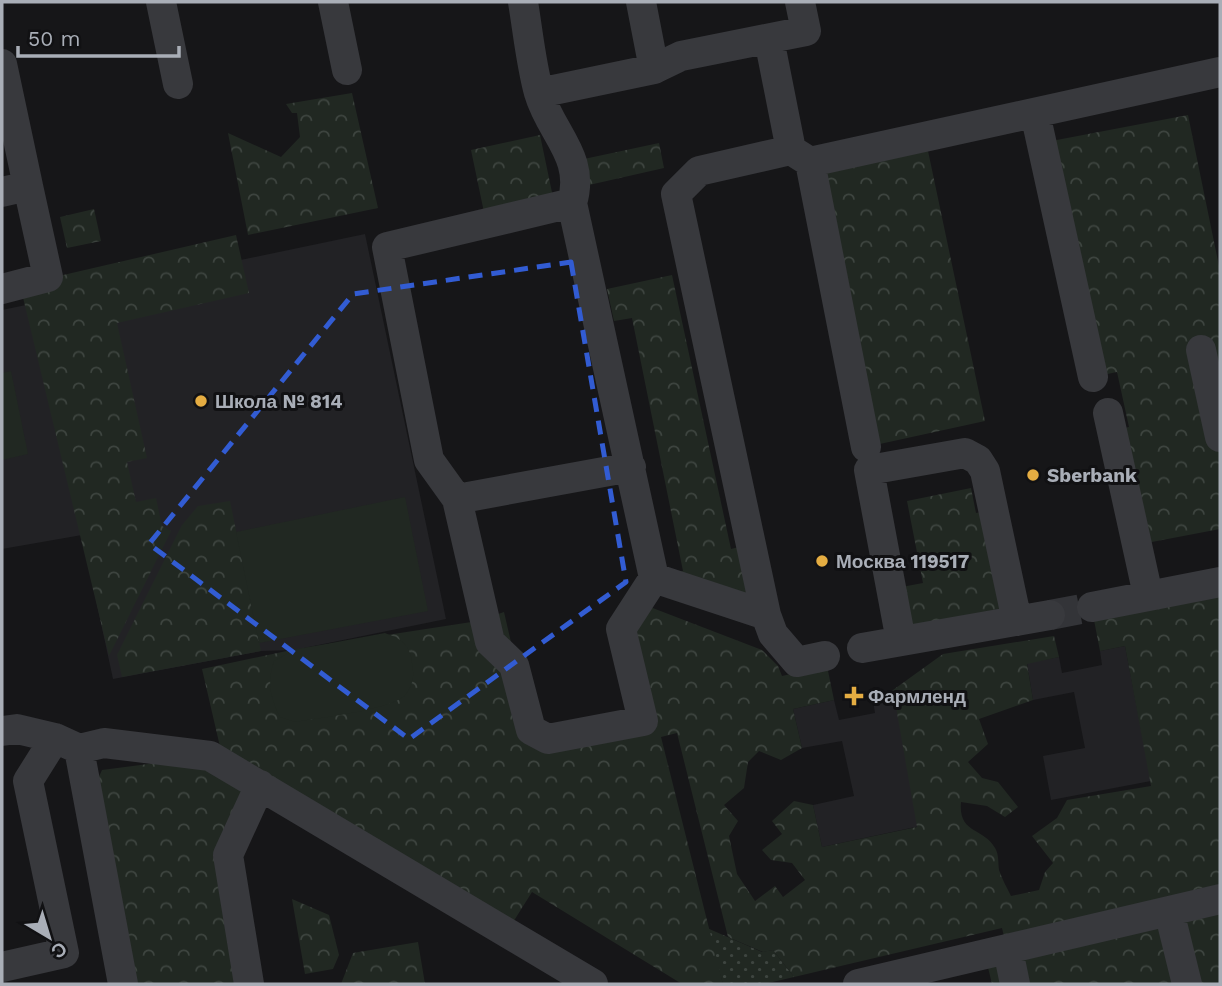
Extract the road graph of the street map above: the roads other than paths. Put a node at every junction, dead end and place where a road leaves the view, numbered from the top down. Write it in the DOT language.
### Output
graph roads {
  1 [pos="161,2"];
  2 [pos="333,2"];
  3 [pos="523,2"];
  4 [pos="640,2"];
  5 [pos="800,2"];
  6 [pos="769,39"];
  7 [pos="2,64"];
  8 [pos="654,69"];
  9 [pos="347,70"];
  10 [pos="1220,72"];
  11 [pos="178,84"];
  12 [pos="539,93"];
  13 [pos="1035,113"];
  14 [pos="800,155"];
  15 [pos="15,189"];
  16 [pos="572,203"];
  17 [pos="2,289"];
  18 [pos="1201,350"];
  19 [pos="1093,377"];
  20 [pos="1108,412"];
  21 [pos="1220,438"];
  22 [pos="866,446"];
  23 [pos="631,467"];
  24 [pos="457,499"];
  25 [pos="654,578"];
  26 [pos="1220,582"];
  27 [pos="1148,595"];
  28 [pos="1092,607"];
  29 [pos="766,615"];
  30 [pos="1050,615"];
  31 [pos="1017,621"];
  32 [pos="901,640"];
  33 [pos="862,648"];
  34 [pos="825,656"];
  35 [pos="2,731"];
  36 [pos="67,743"];
  37 [pos="260,785"];
  38 [pos="1220,899"];
  39 [pos="1169,911"];
  40 [pos="1008,950"];
  41 [pos="2,967"];
  42 [pos="901,979"];
  43 [pos="123,984"];
  44 [pos="249,984"];
  45 [pos="593,984"];
  46 [pos="858,984"];
  47 [pos="1015,984"];
  48 [pos="1187,984"];
  1 -- 11 [label="lane"];
  2 -- 9 [label="lane"];
  3 -- 12 [label="lane"];
  4 -- 8 [label="lane"];
  5 -- 6 [label="lane"];
  6 -- 8 [label="lane"];
  6 -- 14 [label="lane"];
  7 -- 15 [label="lane"];
  8 -- 12 [label="lane"];
  10 -- 13 [label="lane"];
  12 -- 16 [label="lane"];
  13 -- 14 [label="lane"];
  13 -- 19 [label="lane"];
  14 -- 22 [label="lane"];
  14 -- 29 [label="lane"];
  15 -- 17 [label="lane"];
  16 -- 23 [label="lane"];
  16 -- 24 [label="lane"];
  18 -- 21 [label="lane"];
  20 -- 27 [label="lane"];
  23 -- 24 [label="lane"];
  23 -- 25 [label="lane"];
  24 -- 25 [label="lane"];
  25 -- 29 [label="lane"];
  26 -- 27 [label="lane"];
  27 -- 28 [label="lane"];
  29 -- 34 [label="lane"];
  30 -- 31 [label="lane"];
  31 -- 32 [label="lane"];
  31 -- 32 [label="lane"];
  32 -- 33 [label="lane"];
  35 -- 36 [label="lane"];
  36 -- 37 [label="lane"];
  36 -- 41 [label="lane"];
  36 -- 43 [label="lane"];
  37 -- 44 [label="lane"];
  37 -- 45 [label="lane"];
  38 -- 39 [label="lane"];
  39 -- 40 [label="lane"];
  39 -- 48 [label="lane"];
  40 -- 42 [label="lane"];
  40 -- 47 [label="lane"];
  42 -- 46 [label="lane"];
}
